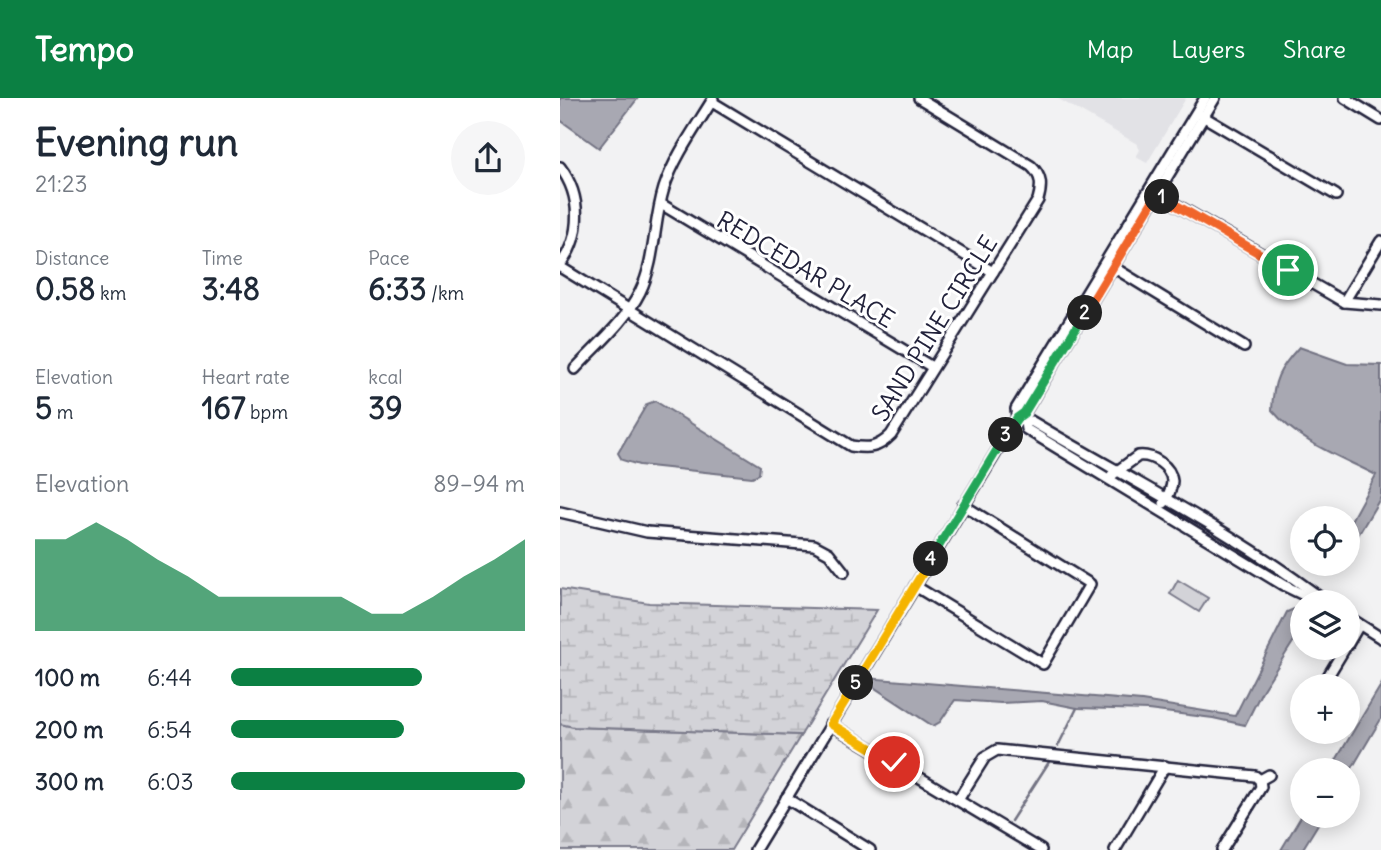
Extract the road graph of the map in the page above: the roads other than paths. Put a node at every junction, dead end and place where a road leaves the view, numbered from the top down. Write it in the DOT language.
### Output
graph roads {
  1 [pos="919,98"];
  2 [pos="1205,98"];
  3 [pos="1215,98"];
  4 [pos="1345,98"];
  5 [pos="713,100"];
  6 [pos="1200,115"];
  7 [pos="1381,120"];
  8 [pos="560,167"];
  9 [pos="1153,192"];
  10 [pos="1336,195"];
  11 [pos="661,204"];
  12 [pos="1381,242"];
  13 [pos="1109,265"];
  14 [pos="560,266"];
  15 [pos="993,272"];
  16 [pos="1344,302"];
  17 [pos="1381,305"];
  18 [pos="629,311"];
  19 [pos="1244,346"];
  20 [pos="932,367"];
  21 [pos="575,369"];
  22 [pos="1021,420"];
  23 [pos="1115,471"];
  24 [pos="1109,480"];
  25 [pos="1166,500"];
  26 [pos="963,505"];
  27 [pos="1160,511"];
  28 [pos="560,512"];
  29 [pos="844,572"];
  30 [pos="915,586"];
  31 [pos="1293,590"];
  32 [pos="1310,590"];
  33 [pos="1360,626"];
  34 [pos="1381,638"];
  35 [pos="831,724"];
  36 [pos="1165,766"];
  37 [pos="1269,775"];
  38 [pos="1260,780"];
  39 [pos="786,798"];
  40 [pos="958,800"];
  41 [pos="755,850"];
  42 [pos="870,850"];
  43 [pos="1041,850"];
  44 [pos="1115,850"];
  45 [pos="1222,850"];
  1 -- 15 [label="street, SAND PINE CIRCLE"];
  2 -- 6 [label="street"];
  3 -- 6 [label="street"];
  4 -- 7 [label="street"];
  5 -- 11 [label="street"];
  5 -- 15 [label="street"];
  6 -- 9 [label="street"];
  6 -- 10 [label="street"];
  8 -- 14 [label="street"];
  9 -- 13 [label="street"];
  9 -- 16 [label="street"];
  11 -- 18 [label="street"];
  11 -- 20 [label="street, REDCEDAR PLACE"];
  12 -- 16 [label="street"];
  13 -- 19 [label="street"];
  13 -- 22 [label="street"];
  14 -- 18 [label="street, SAND PINE CIRCLE"];
  15 -- 20 [label="street, SAND PINE CIRCLE"];
  16 -- 17 [label="street"];
  18 -- 20 [label="street, SAND PINE CIRCLE"];
  18 -- 21 [label="street"];
  22 -- 23 [label="street"];
  22 -- 24 [label="street"];
  22 -- 26 [label="street"];
  23 -- 24 [label="street"];
  23 -- 25 [label="street"];
  23 -- 25 [label="street"];
  24 -- 27 [label="street"];
  25 -- 27 [label="street"];
  25 -- 32 [label="street"];
  26 -- 30 [label="street"];
  26 -- 30 [label="street"];
  27 -- 31 [label="street"];
  28 -- 29 [label="street"];
  30 -- 35 [label="street"];
  33 -- 34 [label="street"];
  35 -- 39 [label="street"];
  35 -- 40 [label="street"];
  36 -- 38 [label="street"];
  36 -- 40 [label="street"];
  36 -- 44 [label="street"];
  37 -- 38 [label="street"];
  38 -- 45 [label="street"];
  39 -- 41 [label="street"];
  39 -- 42 [label="street"];
  40 -- 43 [label="street"];
}
